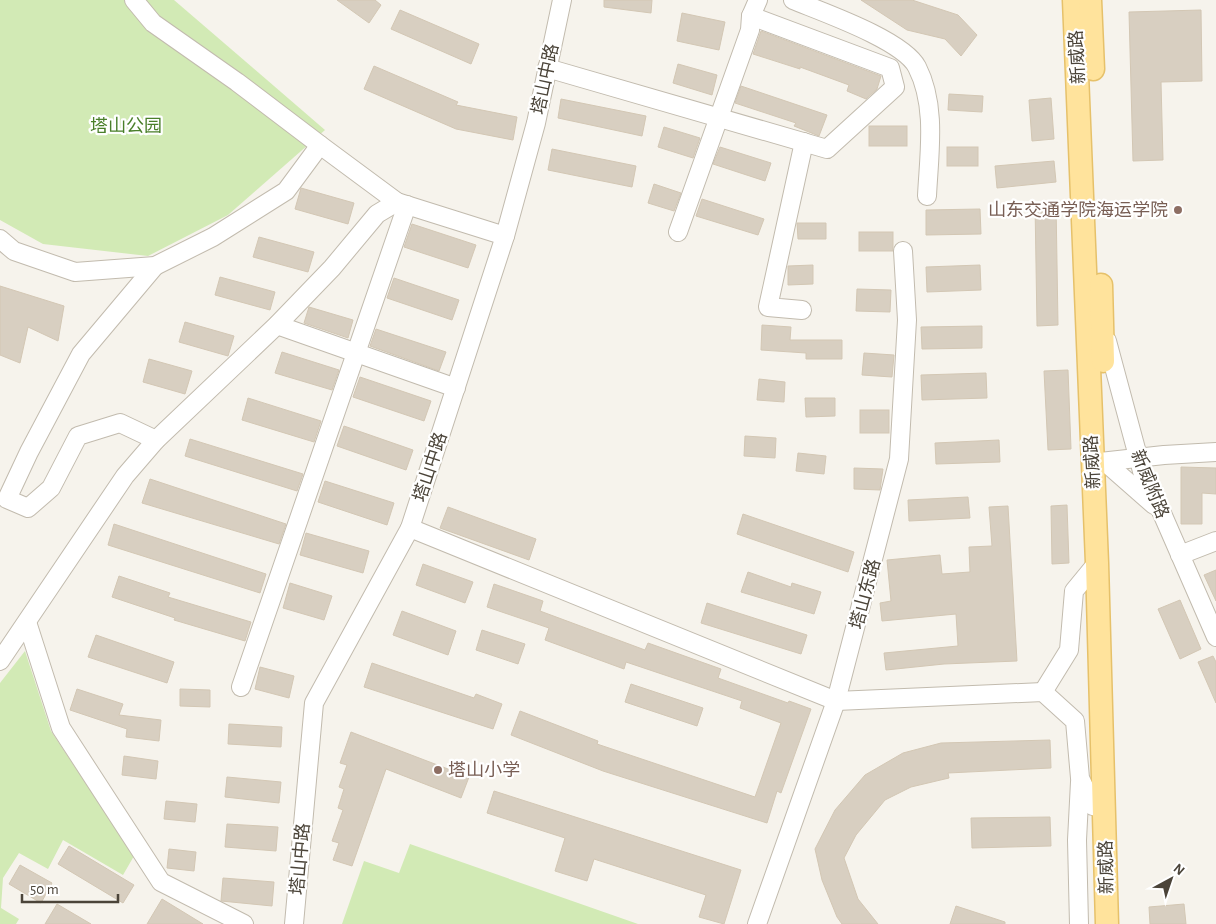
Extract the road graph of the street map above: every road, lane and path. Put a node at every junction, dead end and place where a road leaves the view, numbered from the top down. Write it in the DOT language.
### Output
graph roads {
  1 [pos="134,0"];
  2 [pos="562,0"];
  3 [pos="793,0"];
  4 [pos="1074,0"];
  5 [pos="1090,0"];
  6 [pos="754,8"];
  7 [pos="547,68"];
  8 [pos="718,116"];
  9 [pos="804,142"];
  10 [pos="320,145"];
  11 [pos="927,196"];
  12 [pos="402,204"];
  13 [pos="678,232"];
  14 [pos="505,236"];
  15 [pos="0,240"];
  16 [pos="903,251"];
  17 [pos="155,266"];
  18 [pos="802,310"];
  19 [pos="1103,324"];
  20 [pos="276,326"];
  21 [pos="357,354"];
  22 [pos="456,388"];
  23 [pos="156,440"];
  24 [pos="1216,452"];
  25 [pos="1137,457"];
  26 [pos="1098,462"];
  27 [pos="1161,511"];
  28 [pos="410,528"];
  29 [pos="1216,541"];
  30 [pos="1180,555"];
  31 [pos="1097,563"];
  32 [pos="27,622"];
  33 [pos="1216,637"];
  34 [pos="2,654"];
  35 [pos="241,687"];
  36 [pos="1043,692"];
  37 [pos="836,701"];
  38 [pos="1080,778"];
  39 [pos="1105,808"];
  40 [pos="244,924"];
  41 [pos="294,924"];
  42 [pos="757,924"];
  43 [pos="1079,924"];
  44 [pos="1107,924"];
  45 [pos="1120,924"];
  1 -- 10 [label="street"];
  2 -- 7 [label="street, 塔山中路"];
  3 -- 11 [label="street"];
  4 -- 26 [label="main road, 新威路"];
  5 -- 19 [label="main road, 新威路"];
  6 -- 8 [label="street"];
  6 -- 9 [label="street"];
  7 -- 8 [label="street"];
  7 -- 14 [label="street, 塔山中路"];
  8 -- 9 [label="street"];
  8 -- 13 [label="street"];
  9 -- 18 [label="street"];
  10 -- 12 [label="street"];
  10 -- 17 [label="street"];
  12 -- 14 [label="street"];
  12 -- 20 [label="street"];
  12 -- 21 [label="street"];
  14 -- 22 [label="street, 塔山中路"];
  15 -- 17 [label="street"];
  16 -- 37 [label="street, 塔山东路"];
  17 -- 23 [label="street"];
  19 -- 25 [label="street, 新威附路"];
  19 -- 26 [label="main road, 新威路"];
  20 -- 21 [label="street"];
  20 -- 23 [label="street"];
  21 -- 22 [label="street"];
  21 -- 35 [label="street"];
  22 -- 28 [label="street, 塔山中路"];
  23 -- 32 [label="street"];
  24 -- 25 [label="street"];
  25 -- 26 [label="street"];
  25 -- 27 [label="street, 新威附路"];
  26 -- 27 [label="street"];
  26 -- 31 [label="main road, 新威路"];
  26 -- 45 [label="main road, 新威路"];
  27 -- 30 [label="street, 新威附路"];
  28 -- 37 [label="street"];
  28 -- 41 [label="street, 塔山中路"];
  29 -- 30 [label="street"];
  30 -- 33 [label="street, 新威附路"];
  31 -- 36 [label="street"];
  31 -- 39 [label="main road, 新威路"];
  32 -- 34 [label="street"];
  32 -- 40 [label="street"];
  36 -- 37 [label="street"];
  36 -- 38 [label="street"];
  37 -- 42 [label="street, 塔山东路"];
  38 -- 39 [label="street"];
  38 -- 43 [label="street"];
  39 -- 44 [label="main road, 新威路"];
}
